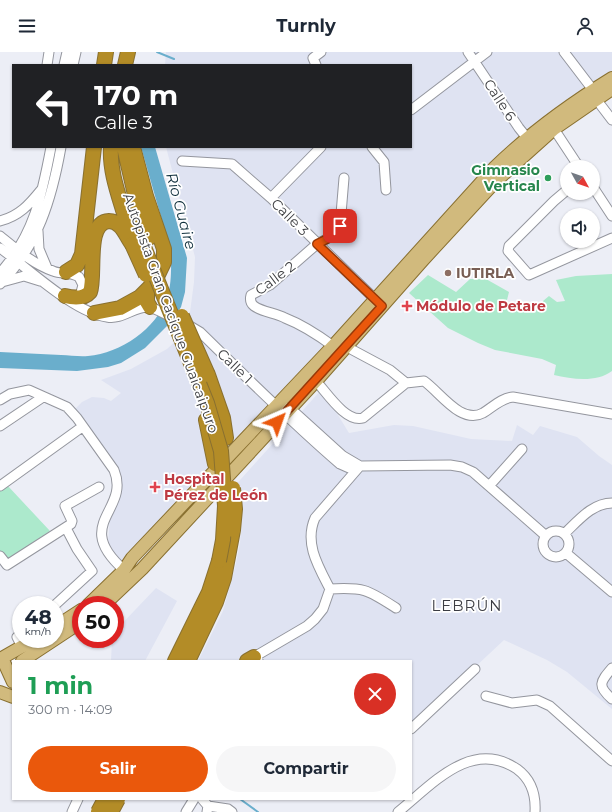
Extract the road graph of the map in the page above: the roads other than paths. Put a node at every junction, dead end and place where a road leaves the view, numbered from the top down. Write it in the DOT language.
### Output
graph roads {
  1 [pos="49,52"];
  2 [pos="67,52"];
  3 [pos="76,52"];
  4 [pos="106,52"];
  5 [pos="114,52"];
  6 [pos="128,52"];
  7 [pos="321,52"];
  8 [pos="468,52"];
  9 [pos="488,52"];
  10 [pos="565,52"];
  11 [pos="475,61"];
  12 [pos="314,62"];
  13 [pos="47,64"];
  14 [pos="64,64"];
  15 [pos="73,64"];
  16 [pos="104,64"];
  17 [pos="112,64"];
  18 [pos="125,64"];
  19 [pos="612,78"];
  20 [pos="612,89"];
  21 [pos="594,95"];
  22 [pos="412,109"];
  23 [pos="612,120"];
  24 [pos="554,129"];
  25 [pos="530,142"];
  26 [pos="51,148"];
  27 [pos="61,148"];
  28 [pos="94,148"];
  29 [pos="111,148"];
  30 [pos="114,148"];
  31 [pos="124,148"];
  32 [pos="133,148"];
  33 [pos="320,148"];
  34 [pos="373,148"];
  35 [pos="574,160"];
  36 [pos="182,161"];
  37 [pos="344,178"];
  38 [pos="43,187"];
  39 [pos="386,190"];
  40 [pos="560,195"];
  41 [pos="271,198"];
  42 [pos="600,198"];
  43 [pos="612,216"];
  44 [pos="0,221"];
  45 [pos="39,228"];
  46 [pos="0,236"];
  47 [pos="612,238"];
  48 [pos="317,244"];
  49 [pos="143,246"];
  50 [pos="0,248"];
  51 [pos="18,256"];
  52 [pos="48,269"];
  53 [pos="66,272"];
  54 [pos="1,280"];
  55 [pos="48,285"];
  56 [pos="147,291"];
  57 [pos="378,303"];
  58 [pos="80,304"];
  59 [pos="150,307"];
  60 [pos="333,346"];
  61 [pos="347,347"];
  62 [pos="316,381"];
  63 [pos="406,383"];
  64 [pos="43,397"];
  65 [pos="0,400"];
  66 [pos="284,410"];
  67 [pos="602,413"];
  68 [pos="612,414"];
  69 [pos="612,422"];
  70 [pos="0,426"];
  71 [pos="82,427"];
  72 [pos="522,449"];
  73 [pos="360,466"];
  74 [pos="0,486"];
  75 [pos="489,486"];
  76 [pos="99,487"];
  77 [pos="612,503"];
  78 [pos="66,528"];
  79 [pos="564,534"];
  80 [pos="546,536"];
  81 [pos="566,553"];
  82 [pos="0,556"];
  83 [pos="124,570"];
  84 [pos="330,589"];
  85 [pos="612,592"];
  86 [pos="97,596"];
  87 [pos="114,596"];
  88 [pos="64,597"];
  89 [pos="396,608"];
  90 [pos="72,629"];
  91 [pos="21,648"];
  92 [pos="35,656"];
  93 [pos="25,660"];
  94 [pos="174,660"];
  95 [pos="188,660"];
  96 [pos="253,660"];
  97 [pos="6,663"];
  98 [pos="612,668"];
  99 [pos="474,669"];
  100 [pos="12,679"];
  101 [pos="0,692"];
  102 [pos="486,696"];
  103 [pos="12,697"];
  104 [pos="612,699"];
  105 [pos="412,728"];
  106 [pos="612,761"];
  107 [pos="78,800"];
  108 [pos="102,800"];
  109 [pos="104,800"];
  110 [pos="112,800"];
  111 [pos="118,800"];
  112 [pos="193,800"];
  113 [pos="206,806"];
  114 [pos="72,812"];
  115 [pos="98,812"];
  116 [pos="112,812"];
  117 [pos="121,812"];
  118 [pos="186,812"];
  119 [pos="232,812"];
  120 [pos="398,812"];
  121 [pos="535,812"];
  1 -- 13 [label="street"];
  2 -- 14 [label="street"];
  3 -- 15 [label="street"];
  4 -- 16 [label="highway"];
  5 -- 17 [label="highway"];
  6 -- 18 [label="highway"];
  7 -- 12 [label="street"];
  8 -- 11 [label="street, Calle 6"];
  9 -- 11 [label="street"];
  10 -- 21 [label="street"];
  11 -- 22 [label="street"];
  11 -- 25 [label="street, Calle 6"];
  19 -- 21 [label="main road"];
  20 -- 21 [label="main road"];
  21 -- 23 [label="street"];
  21 -- 24 [label="main road"];
  21 -- 25 [label="main road"];
  24 -- 25 [label="main road"];
  24 -- 35 [label="street"];
  25 -- 57 [label="main road"];
  26 -- 38 [label="street"];
  27 -- 45 [label="street"];
  28 -- 53 [label="highway"];
  29 -- 49 [label="highway, Autopista Gran Cacique Guaicaipuro"];
  30 -- 49 [label="highway, Autopista Gran Cacique Guaicaipuro"];
  31 -- 49 [label="highway, Autopista Gran Cacique Guaicaipuro"];
  32 -- 56 [label="highway"];
  33 -- 41 [label="street"];
  34 -- 39 [label="street"];
  36 -- 41 [label="street, Calle 3"];
  37 -- 48 [label="street, Calle 2"];
  38 -- 44 [label="street"];
  38 -- 51 [label="street"];
  40 -- 47 [label="street"];
  41 -- 48 [label="street, Calle 3"];
  42 -- 43 [label="street"];
  45 -- 51 [label="street"];
  45 -- 52 [label="street"];
  46 -- 51 [label="street"];
  48 -- 57 [label="street, Calle 3"];
  48 -- 60 [label="street, Calle 2"];
  49 -- 58 [label="highway"];
  49 -- 94 [label="highway, Autopista Gran Cacique Guaicaipuro, bridge"];
  49 -- 95 [label="highway, Autopista Gran Cacique Guaicaipuro, bridge"];
  50 -- 51 [label="street"];
  51 -- 52 [label="street"];
  51 -- 54 [label="street"];
  51 -- 55 [label="street"];
  52 -- 53 [label="street"];
  53 -- 58 [label="street"];
  54 -- 55 [label="street"];
  55 -- 58 [label="street"];
  56 -- 58 [label="highway"];
  56 -- 59 [label="highway"];
  57 -- 60 [label="main road"];
  57 -- 61 [label="main road"];
  58 -- 59 [label="street"];
  59 -- 66 [label="street, Calle 1, bridge"];
  60 -- 66 [label="main road"];
  61 -- 62 [label="main road"];
  61 -- 63 [label="street"];
  62 -- 63 [label="street"];
  62 -- 66 [label="main road"];
  63 -- 67 [label="street"];
  64 -- 65 [label="street"];
  64 -- 70 [label="street"];
  64 -- 71 [label="street"];
  66 -- 73 [label="street, Calle 1"];
  66 -- 83 [label="main road"];
  66 -- 87 [label="main road"];
  67 -- 68 [label="street"];
  67 -- 69 [label="street"];
  71 -- 74 [label="street"];
  71 -- 83 [label="street"];
  72 -- 75 [label="street"];
  73 -- 75 [label="street, Calle 1"];
  73 -- 84 [label="street"];
  75 -- 80 [label="street, Calle 1"];
  76 -- 78 [label="street"];
  77 -- 79 [label="street"];
  78 -- 82 [label="street"];
  78 -- 88 [label="street"];
  79 -- 80 [label="street"];
  79 -- 81 [label="street"];
  80 -- 81 [label="street"];
  81 -- 85 [label="street"];
  83 -- 86 [label="main road"];
  84 -- 89 [label="street"];
  84 -- 96 [label="street"];
  90 -- 92 [label="main road"];
  91 -- 97 [label="main road"];
  92 -- 93 [label="main road"];
  97 -- 100 [label="main road"];
  98 -- 104 [label="street"];
  99 -- 105 [label="street"];
  101 -- 103 [label="main road"];
  102 -- 106 [label="street"];
  107 -- 114 [label="street"];
  108 -- 116 [label="main road"];
  109 -- 115 [label="highway, bridge"];
  110 -- 117 [label="main road"];
  111 -- 116 [label="highway, bridge"];
  112 -- 118 [label="street"];
  113 -- 119 [label="street"];
  120 -- 121 [label="street"];
}
